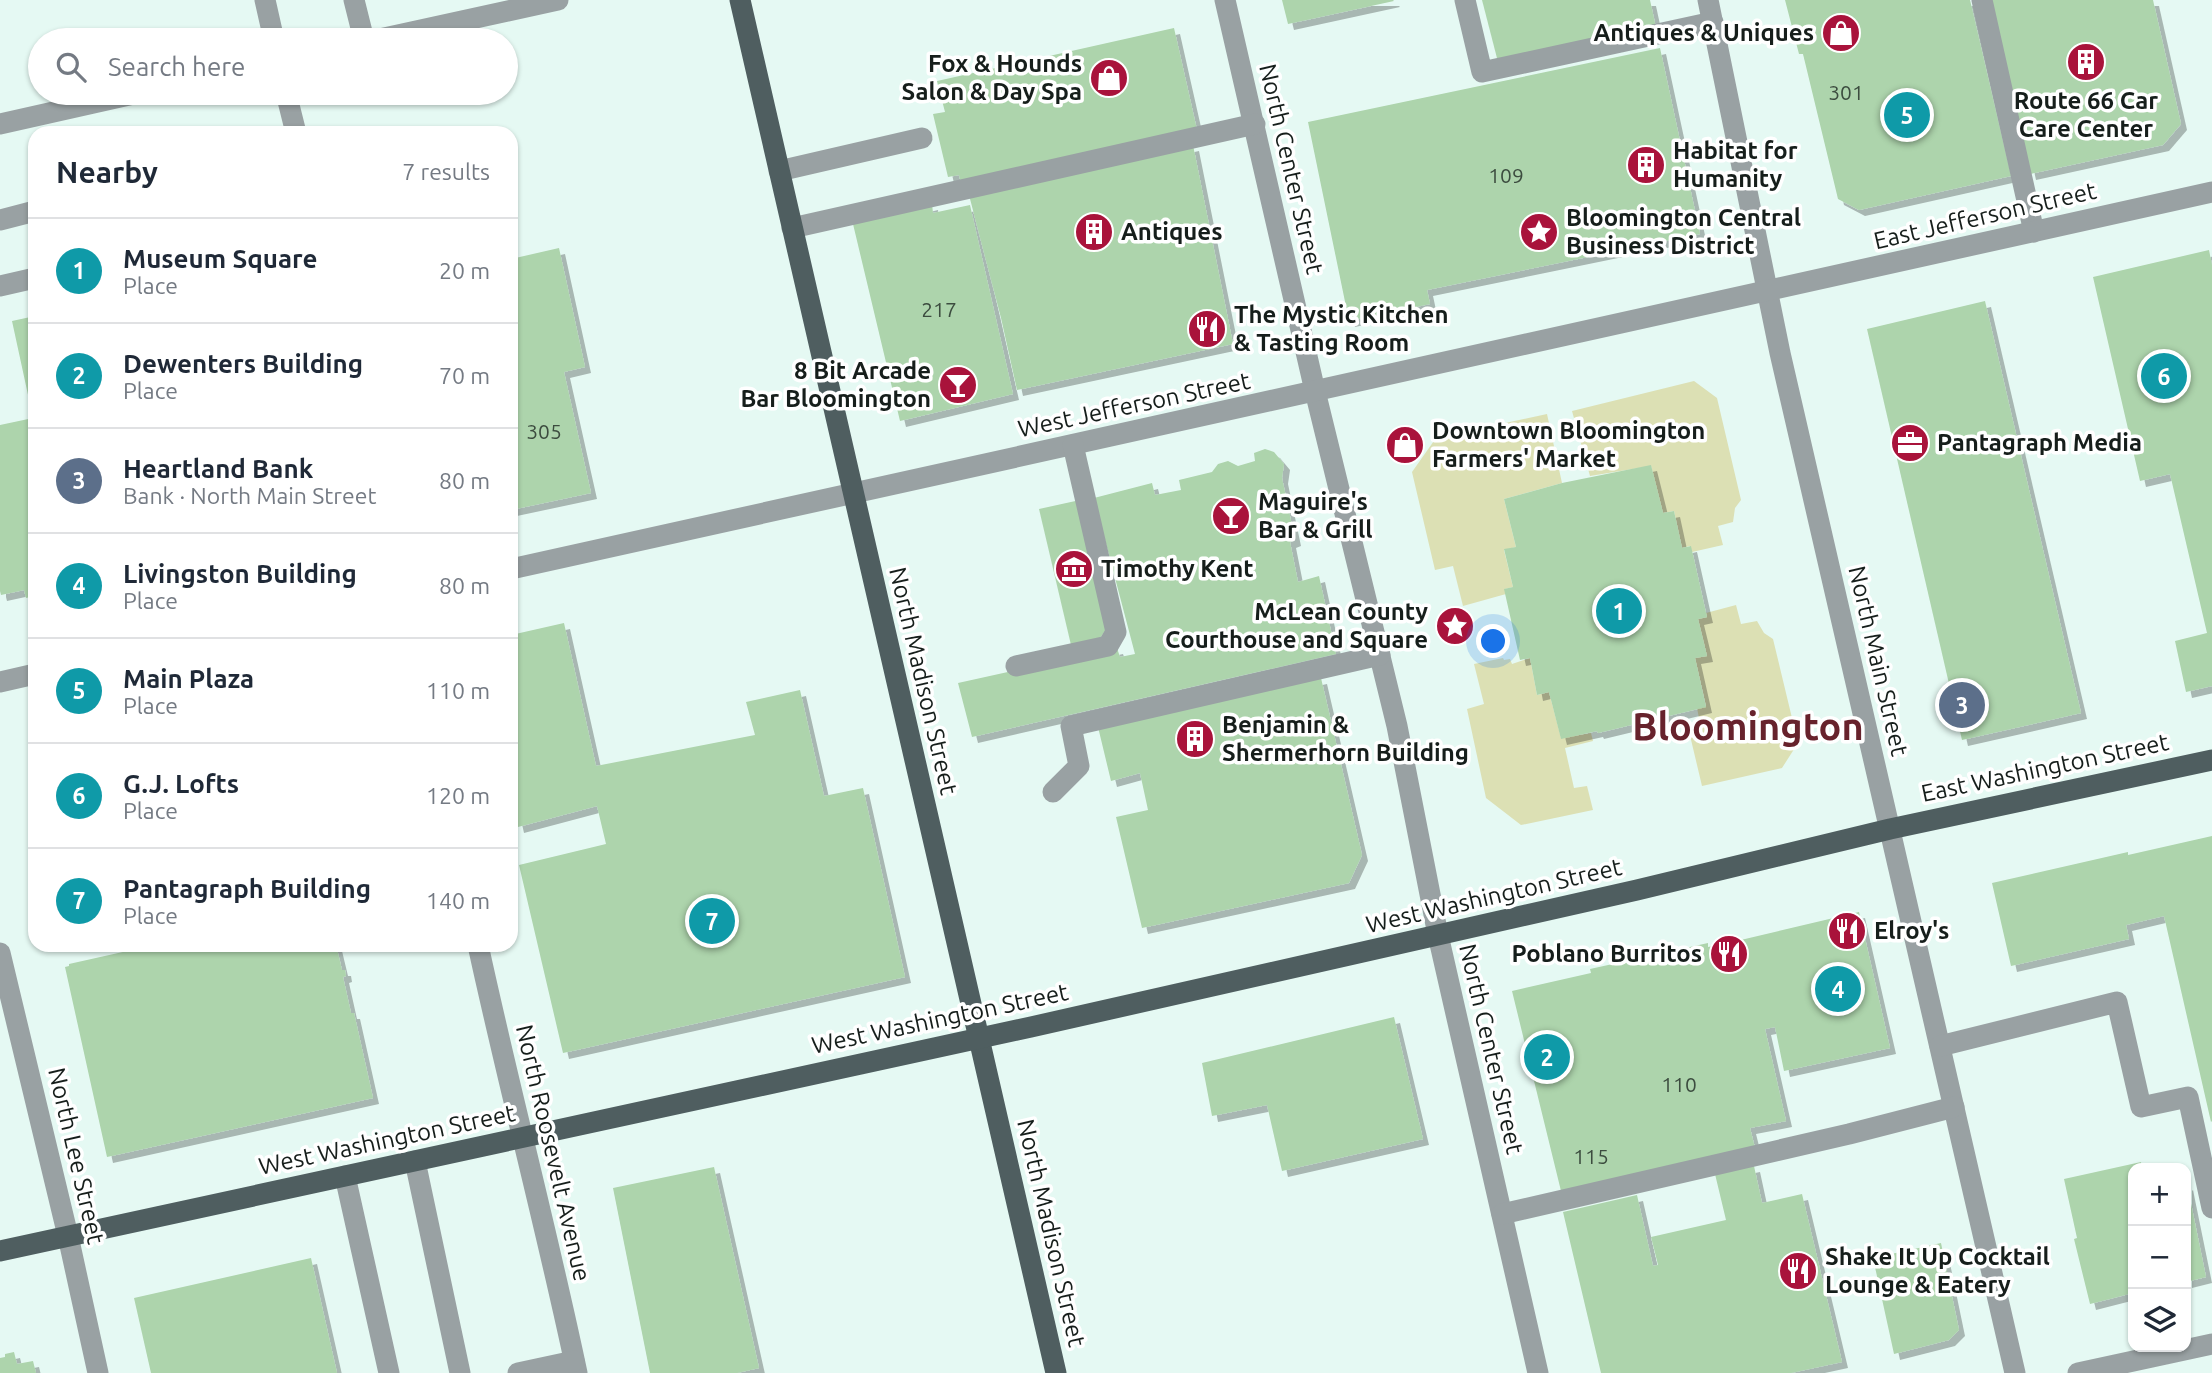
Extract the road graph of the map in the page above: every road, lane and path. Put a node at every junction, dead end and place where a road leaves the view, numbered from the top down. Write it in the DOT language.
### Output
graph roads {
  1 [pos="265,0"];
  2 [pos="354,0"];
  3 [pos="558,0"];
  4 [pos="740,0"];
  5 [pos="1225,0"];
  6 [pos="1465,0"];
  7 [pos="1708,0"];
  8 [pos="1982,0"];
  9 [pos="536,3"];
  10 [pos="1713,22"];
  11 [pos="271,28"];
  12 [pos="360,28"];
  13 [pos="427,28"];
  14 [pos="85,105"];
  15 [pos="289,105"];
  16 [pos="0,124"];
  17 [pos="1255,124"];
  18 [pos="294,126"];
  19 [pos="922,138"];
  20 [pos="779,171"];
  21 [pos="2212,192"];
  22 [pos="28,213"];
  23 [pos="0,220"];
  24 [pos="792,228"];
  25 [pos="2034,232"];
  26 [pos="28,280"];
  27 [pos="0,286"];
  28 [pos="1769,291"];
  29 [pos="1315,391"];
  30 [pos="1073,445"];
  31 [pos="853,494"];
  32 [pos="518,567"];
  33 [pos="1380,655"];
  34 [pos="1016,666"];
  35 [pos="28,676"];
  36 [pos="0,682"];
  37 [pos="2212,760"];
  38 [pos="1053,792"];
  39 [pos="1890,829"];
  40 [pos="1438,935"];
  41 [pos="480,952"];
  42 [pos="0,953"];
  43 [pos="6,1002"];
  44 [pos="979,1038"];
  45 [pos="1940,1046"];
  46 [pos="1954,1107"];
  47 [pos="523,1138"];
  48 [pos="415,1161"];
  49 [pos="345,1176"];
  50 [pos="2212,1208"];
  51 [pos="1502,1214"];
  52 [pos="68,1236"];
  53 [pos="0,1251"];
  54 [pos="2212,1344"];
  55 [pos="576,1367"];
  56 [pos="98,1373"];
  57 [pos="388,1373"];
  58 [pos="460,1373"];
  59 [pos="518,1373"];
  60 [pos="1056,1373"];
  61 [pos="1538,1373"];
  62 [pos="2015,1373"];
  63 [pos="2078,1373"];
  1 -- 11 [label="street"];
  2 -- 12 [label="street"];
  3 -- 9 [label="street"];
  4 -- 20 [label="main road, North Madison Street"];
  5 -- 17 [label="street, North Center Street"];
  6 -- 10 [label="street"];
  7 -- 10 [label="street, North Main Street"];
  8 -- 25 [label="street"];
  9 -- 13 [label="street"];
  10 -- 28 [label="street, North Main Street"];
  14 -- 16 [label="street"];
  15 -- 18 [label="street"];
  17 -- 24 [label="street"];
  17 -- 29 [label="street, North Center Street"];
  19 -- 20 [label="street"];
  20 -- 24 [label="main road, North Madison Street"];
  21 -- 25 [label="street, East Jefferson Street"];
  22 -- 23 [label="street"];
  24 -- 31 [label="main road, North Madison Street"];
  25 -- 28 [label="street, East Jefferson Street"];
  26 -- 27 [label="street"];
  28 -- 29 [label="street, West Jefferson Street"];
  28 -- 39 [label="street, North Main Street"];
  29 -- 30 [label="street, West Jefferson Street"];
  29 -- 33 [label="street, North Center Street"];
  30 -- 31 [label="street, West Jefferson Street"];
  30 -- 34 [label="street"];
  31 -- 32 [label="street, West Jefferson Street"];
  31 -- 44 [label="main road, North Madison Street"];
  33 -- 38 [label="street"];
  33 -- 40 [label="street, North Center Street"];
  35 -- 36 [label="street"];
  37 -- 39 [label="main road, East Washington Street"];
  39 -- 40 [label="main road, West Washington Street"];
  39 -- 45 [label="street, North Main Street"];
  40 -- 44 [label="main road, West Washington Street"];
  40 -- 51 [label="street, North Center Street"];
  41 -- 47 [label="street, North Roosevelt Avenue"];
  42 -- 43 [label="street, North Lee Street"];
  43 -- 52 [label="street, North Lee Street"];
  44 -- 47 [label="main road, West Washington Street"];
  44 -- 60 [label="main road, North Madison Street"];
  45 -- 46 [label="street, North Main Street"];
  45 -- 50 [label="street"];
  46 -- 51 [label="street"];
  46 -- 62 [label="street, North Main Street"];
  47 -- 48 [label="main road, West Washington Street"];
  47 -- 55 [label="street, North Roosevelt Avenue"];
  48 -- 49 [label="main road, West Washington Street"];
  48 -- 58 [label="street"];
  49 -- 52 [label="main road, West Washington Street"];
  49 -- 57 [label="street"];
  51 -- 61 [label="street, North Center Street"];
  52 -- 53 [label="main road, West Washington Street"];
  52 -- 56 [label="street, North Lee Street"];
  54 -- 63 [label="street"];
  55 -- 59 [label="street"];
}
